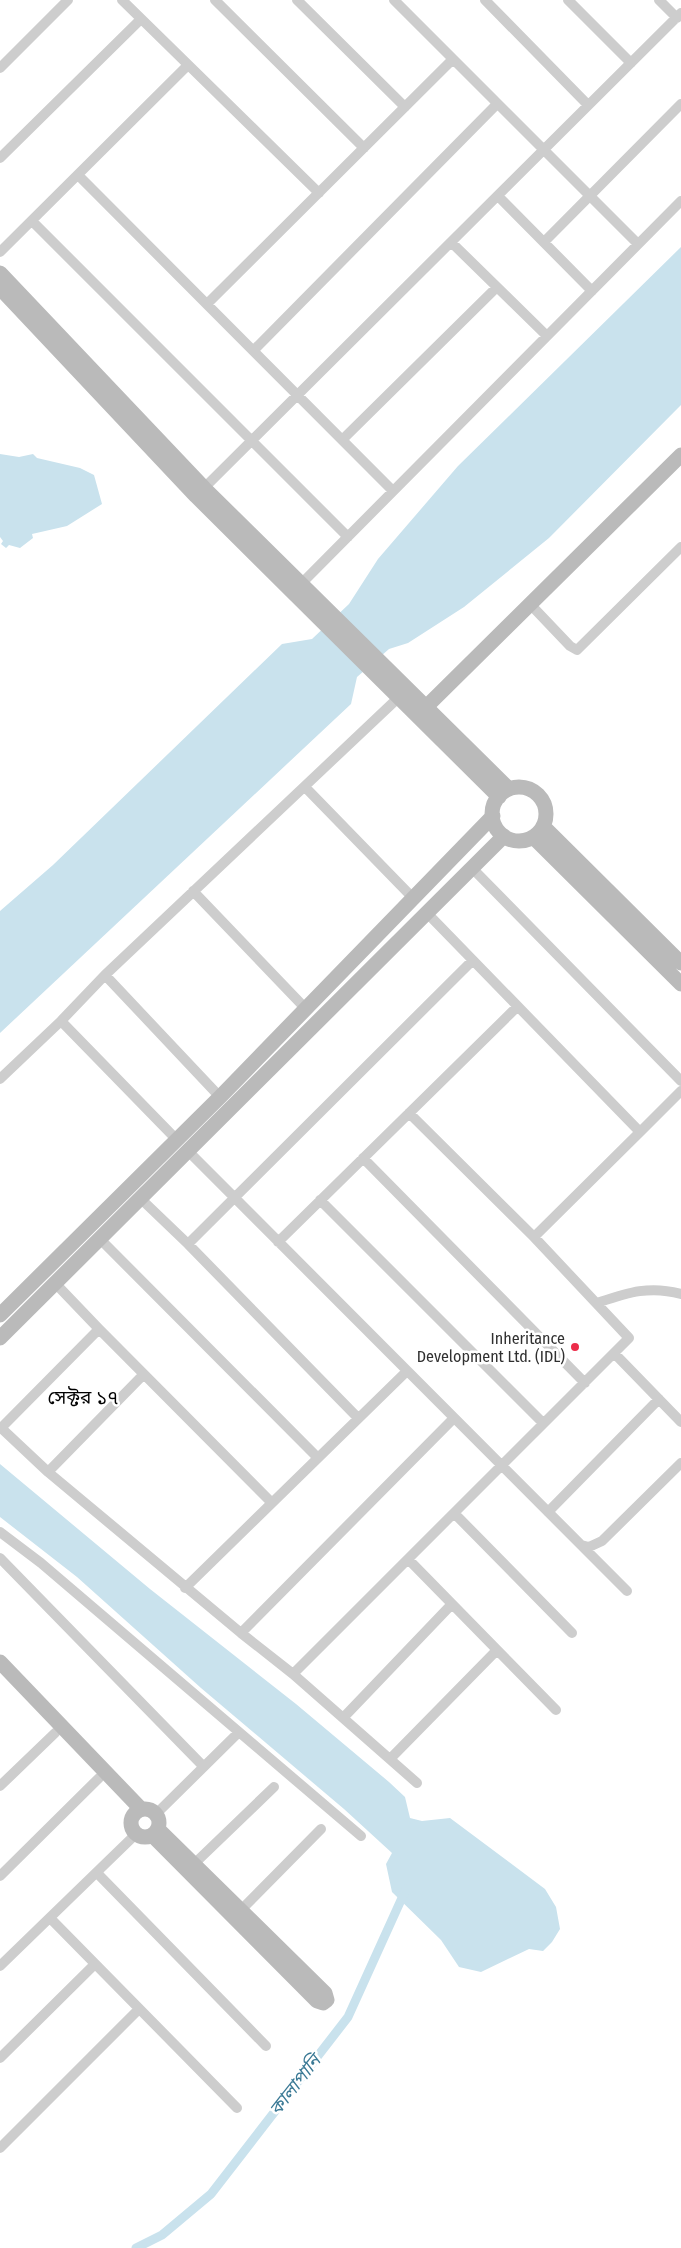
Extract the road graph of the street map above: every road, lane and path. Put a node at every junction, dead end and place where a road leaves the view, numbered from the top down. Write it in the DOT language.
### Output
graph roads {
  1 [pos="68,0"];
  2 [pos="122,0"];
  3 [pos="214,0"];
  4 [pos="297,0"];
  5 [pos="394,0"];
  6 [pos="485,0"];
  7 [pos="568,0"];
  8 [pos="659,0"];
  9 [pos="679,15"];
  10 [pos="141,19"];
  11 [pos="453,59"];
  12 [pos="631,63"];
  13 [pos="188,65"];
  14 [pos="0,68"];
  15 [pos="497,104"];
  16 [pos="681,104"];
  17 [pos="588,106"];
  18 [pos="405,107"];
  19 [pos="364,148"];
  20 [pos="544,150"];
  21 [pos="0,158"];
  22 [pos="78,175"];
  23 [pos="318,194"];
  24 [pos="498,196"];
  25 [pos="590,196"];
  26 [pos="681,201"];
  27 [pos="32,221"];
  28 [pos="451,242"];
  29 [pos="544,242"];
  30 [pos="638,244"];
  31 [pos="0,252"];
  32 [pos="0,273"];
  33 [pos="0,288"];
  34 [pos="497,288"];
  35 [pos="592,291"];
  36 [pos="208,303"];
  37 [pos="547,336"];
  38 [pos="254,350"];
  39 [pos="297,395"];
  40 [pos="253,440"];
  41 [pos="342,440"];
  42 [pos="681,455"];
  43 [pos="393,491"];
  44 [pos="200,492"];
  45 [pos="233,525"];
  46 [pos="348,537"];
  47 [pos="681,547"];
  48 [pos="301,584"];
  49 [pos="310,602"];
  50 [pos="530,604"];
  51 [pos="394,689"];
  52 [pos="425,708"];
  53 [pos="305,787"];
  54 [pos="504,793"];
  55 [pos="493,816"];
  56 [pos="538,831"];
  57 [pos="504,836"];
  58 [pos="472,868"];
  59 [pos="193,892"];
  60 [pos="413,898"];
  61 [pos="426,913"];
  62 [pos="472,961"];
  63 [pos="681,963"];
  64 [pos="104,975"];
  65 [pos="681,984"];
  66 [pos="517,1007"];
  67 [pos="306,1009"];
  68 [pos="62,1021"];
  69 [pos="0,1078"];
  70 [pos="681,1081"];
  71 [pos="681,1091"];
  72 [pos="220,1097"];
  73 [pos="409,1113"];
  74 [pos="640,1132"];
  75 [pos="176,1139"];
  76 [pos="188,1151"];
  77 [pos="363,1158"];
  78 [pos="234,1197"];
  79 [pos="140,1198"];
  80 [pos="320,1200"];
  81 [pos="534,1237"];
  82 [pos="100,1239"];
  83 [pos="278,1242"];
  84 [pos="188,1244"];
  85 [pos="55,1283"];
  86 [pos="681,1294"];
  87 [pos="597,1303"];
  88 [pos="0,1315"];
  89 [pos="99,1329"];
  90 [pos="0,1338"];
  91 [pos="614,1353"];
  92 [pos="407,1370"];
  93 [pos="144,1374"];
  94 [pos="585,1383"];
  95 [pos="659,1399"];
  96 [pos="358,1418"];
  97 [pos="454,1418"];
  98 [pos="681,1422"];
  99 [pos="543,1423"];
  100 [pos="1,1428"];
  101 [pos="318,1458"];
  102 [pos="681,1463"];
  103 [pos="501,1465"];
  104 [pos="48,1472"];
  105 [pos="272,1503"];
  106 [pos="548,1512"];
  107 [pos="454,1513"];
  108 [pos="0,1532"];
  109 [pos="581,1545"];
  110 [pos="0,1558"];
  111 [pos="408,1559"];
  112 [pos="185,1588"];
  113 [pos="627,1591"];
  114 [pos="452,1604"];
  115 [pos="241,1633"];
  116 [pos="572,1633"];
  117 [pos="497,1650"];
  118 [pos="0,1662"];
  119 [pos="293,1674"];
  120 [pos="0,1676"];
  121 [pos="556,1710"];
  122 [pos="343,1718"];
  123 [pos="239,1732"];
  124 [pos="55,1733"];
  125 [pos="390,1759"];
  126 [pos="203,1766"];
  127 [pos="99,1778"];
  128 [pos="2,1780"];
  129 [pos="418,1783"];
  130 [pos="274,1787"];
  131 [pos="137,1811"];
  132 [pos="156,1826"];
  133 [pos="321,1829"];
  134 [pos="136,1834"];
  135 [pos="362,1836"];
  136 [pos="194,1864"];
  137 [pos="97,1873"];
  138 [pos="0,1876"];
  139 [pos="241,1910"];
  140 [pos="50,1918"];
  141 [pos="95,1964"];
  142 [pos="0,1966"];
  143 [pos="139,2009"];
  144 [pos="266,2046"];
  145 [pos="0,2058"];
  146 [pos="238,2108"];
  147 [pos="0,2148"];
  1 -- 14 [label="street"];
  2 -- 10 [label="street"];
  3 -- 19 [label="street"];
  4 -- 18 [label="street"];
  5 -- 11 [label="street"];
  6 -- 17 [label="street"];
  7 -- 12 [label="street"];
  8 -- 9 [label="street"];
  9 -- 12 [label="street"];
  10 -- 13 [label="street"];
  10 -- 21 [label="street"];
  11 -- 15 [label="street"];
  11 -- 18 [label="street"];
  12 -- 17 [label="street"];
  13 -- 22 [label="street"];
  13 -- 23 [label="street"];
  15 -- 20 [label="street"];
  15 -- 38 [label="street"];
  16 -- 25 [label="street"];
  17 -- 20 [label="street"];
  18 -- 19 [label="street"];
  19 -- 23 [label="street"];
  20 -- 24 [label="street"];
  20 -- 25 [label="street"];
  22 -- 27 [label="street"];
  22 -- 36 [label="street"];
  23 -- 36 [label="street"];
  24 -- 28 [label="street"];
  24 -- 29 [label="street"];
  25 -- 29 [label="street"];
  25 -- 30 [label="street"];
  26 -- 30 [label="street"];
  27 -- 31 [label="street"];
  27 -- 40 [label="street"];
  28 -- 34 [label="street"];
  28 -- 39 [label="street"];
  29 -- 35 [label="street"];
  30 -- 35 [label="street"];
  32 -- 44 [label="street"];
  33 -- 44 [label="street"];
  34 -- 37 [label="street"];
  34 -- 41 [label="street"];
  35 -- 37 [label="street"];
  36 -- 38 [label="street"];
  37 -- 43 [label="street"];
  38 -- 39 [label="street"];
  39 -- 40 [label="street"];
  39 -- 41 [label="street"];
  40 -- 44 [label="street"];
  40 -- 46 [label="street"];
  41 -- 43 [label="street"];
  42 -- 50 [label="street"];
  43 -- 46 [label="street"];
  44 -- 45 [label="street"];
  45 -- 48 [label="street"];
  45 -- 49 [label="street"];
  46 -- 48 [label="street"];
  47 -- 50 [label="street"];
  48 -- 49 [label="street"];
  49 -- 51 [label="street"];
  50 -- 52 [label="street"];
  51 -- 52 [label="street"];
  51 -- 53 [label="street"];
  51 -- 54 [label="street"];
  52 -- 54 [label="street"];
  53 -- 59 [label="street"];
  53 -- 60 [label="street"];
  54 -- 55 [label="street"];
  54 -- 56 [label="street"];
  55 -- 57 [label="street"];
  55 -- 60 [label="street"];
  56 -- 57 [label="street"];
  56 -- 63 [label="street"];
  56 -- 65 [label="street"];
  57 -- 58 [label="street"];
  58 -- 61 [label="street"];
  58 -- 70 [label="street"];
  59 -- 64 [label="street"];
  59 -- 67 [label="street"];
  60 -- 67 [label="street"];
  61 -- 62 [label="street"];
  61 -- 76 [label="street"];
  62 -- 66 [label="street"];
  62 -- 78 [label="street"];
  64 -- 68 [label="street"];
  64 -- 72 [label="street"];
  66 -- 73 [label="street"];
  66 -- 74 [label="street"];
  67 -- 72 [label="street"];
  68 -- 69 [label="street"];
  68 -- 75 [label="street"];
  71 -- 74 [label="street"];
  72 -- 75 [label="street"];
  73 -- 77 [label="street"];
  73 -- 81 [label="street"];
  74 -- 81 [label="street"];
  75 -- 88 [label="street"];
  76 -- 78 [label="street"];
  76 -- 79 [label="street"];
  77 -- 80 [label="street"];
  77 -- 94 [label="street"];
  78 -- 83 [label="street"];
  78 -- 84 [label="street"];
  79 -- 82 [label="street"];
  79 -- 84 [label="street"];
  80 -- 83 [label="street"];
  80 -- 99 [label="street"];
  81 -- 87 [label="street"];
  82 -- 85 [label="street"];
  82 -- 101 [label="street"];
  83 -- 92 [label="street"];
  84 -- 96 [label="street"];
  85 -- 89 [label="street"];
  85 -- 90 [label="street"];
  86 -- 87 [label="street"];
  87 -- 91 [label="street"];
  89 -- 93 [label="street"];
  89 -- 100 [label="street"];
  91 -- 94 [label="street"];
  91 -- 95 [label="street"];
  92 -- 96 [label="street"];
  92 -- 97 [label="street"];
  93 -- 104 [label="street"];
  93 -- 105 [label="street"];
  94 -- 99 [label="street"];
  95 -- 98 [label="street"];
  95 -- 106 [label="street"];
  96 -- 101 [label="street"];
  97 -- 103 [label="street"];
  97 -- 115 [label="street"];
  99 -- 103 [label="street"];
  100 -- 104 [label="street"];
  101 -- 105 [label="street"];
  102 -- 109 [label="street"];
  103 -- 106 [label="street"];
  103 -- 107 [label="street"];
  104 -- 112 [label="street"];
  105 -- 112 [label="street"];
  106 -- 109 [label="street"];
  107 -- 111 [label="street"];
  107 -- 116 [label="street"];
  108 -- 123 [label="street"];
  109 -- 113 [label="street"];
  110 -- 126 [label="street"];
  111 -- 114 [label="street"];
  111 -- 119 [label="street"];
  112 -- 115 [label="street"];
  114 -- 117 [label="street"];
  114 -- 122 [label="street"];
  115 -- 119 [label="street"];
  117 -- 121 [label="street"];
  117 -- 125 [label="street"];
  118 -- 131 [label="street"];
  119 -- 122 [label="street"];
  120 -- 124 [label="street"];
  122 -- 125 [label="street"];
  123 -- 126 [label="street"];
  123 -- 135 [label="street"];
  124 -- 127 [label="street"];
  124 -- 128 [label="street"];
  125 -- 129 [label="street"];
  126 -- 132 [label="street"];
  127 -- 131 [label="street"];
  127 -- 138 [label="street"];
  130 -- 136 [label="street"];
  131 -- 132 [label="street"];
  131 -- 134 [label="street"];
  132 -- 134 [label="street"];
  132 -- 136 [label="street"];
  132 -- 139 [label="street"];
  133 -- 139 [label="street"];
  134 -- 137 [label="street"];
  136 -- 139 [label="street"];
  137 -- 140 [label="street"];
  137 -- 144 [label="street"];
  140 -- 141 [label="street"];
  140 -- 142 [label="street"];
  141 -- 143 [label="street"];
  141 -- 145 [label="street"];
  143 -- 146 [label="street"];
  143 -- 147 [label="street"];
}
